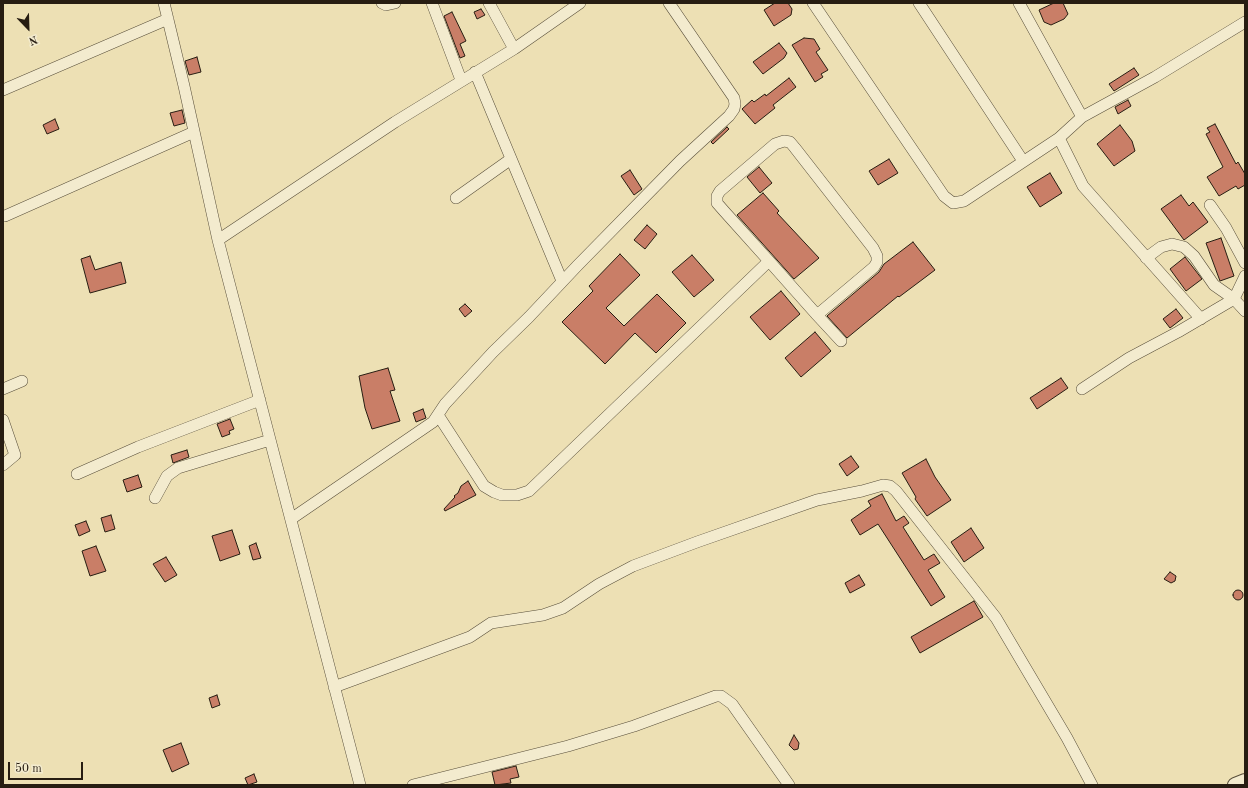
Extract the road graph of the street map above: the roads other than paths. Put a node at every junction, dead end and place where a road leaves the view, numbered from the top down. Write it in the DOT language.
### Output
graph roads {
  1 [pos="164,3"];
  2 [pos="382,3"];
  3 [pos="395,3"];
  4 [pos="432,3"];
  5 [pos="489,3"];
  6 [pos="580,3"];
  7 [pos="669,3"];
  8 [pos="813,3"];
  9 [pos="919,3"];
  10 [pos="1019,3"];
  11 [pos="168,19"];
  12 [pos="1245,22"];
  13 [pos="514,48"];
  14 [pos="475,72"];
  15 [pos="461,80"];
  16 [pos="3,90"];
  17 [pos="1082,117"];
  18 [pos="194,132"];
  19 [pos="1059,138"];
  20 [pos="511,159"];
  21 [pos="1023,161"];
  22 [pos="456,198"];
  23 [pos="1210,205"];
  24 [pos="5,216"];
  25 [pos="218,240"];
  26 [pos="1146,258"];
  27 [pos="769,261"];
  28 [pos="1245,264"];
  29 [pos="1245,276"];
  30 [pos="562,281"];
  31 [pos="1234,299"];
  32 [pos="1245,311"];
  33 [pos="817,315"];
  34 [pos="1201,319"];
  35 [pos="841,341"];
  36 [pos="22,381"];
  37 [pos="3,389"];
  38 [pos="1082,389"];
  39 [pos="260,400"];
  40 [pos="438,415"];
  41 [pos="3,420"];
  42 [pos="270,440"];
  43 [pos="3,465"];
  44 [pos="77,474"];
  45 [pos="156,498"];
  46 [pos="291,519"];
  47 [pos="334,687"];
  48 [pos="1245,781"];
  49 [pos="359,785"];
  50 [pos="413,785"];
  51 [pos="789,785"];
  52 [pos="1092,785"];
  53 [pos="1235,785"];
  1 -- 11 [label="street"];
  2 -- 3 [label="street"];
  4 -- 15 [label="street"];
  5 -- 13 [label="street"];
  6 -- 13 [label="street"];
  7 -- 30 [label="street"];
  8 -- 21 [label="street"];
  9 -- 21 [label="street"];
  10 -- 17 [label="street"];
  11 -- 16 [label="street"];
  11 -- 18 [label="street"];
  12 -- 17 [label="street"];
  13 -- 14 [label="street"];
  14 -- 15 [label="street"];
  14 -- 20 [label="street"];
  15 -- 25 [label="street"];
  17 -- 19 [label="street"];
  18 -- 24 [label="street"];
  18 -- 25 [label="street"];
  19 -- 21 [label="street"];
  19 -- 26 [label="street"];
  20 -- 22 [label="street"];
  20 -- 30 [label="street"];
  23 -- 28 [label="street"];
  25 -- 39 [label="street"];
  26 -- 31 [label="street"];
  26 -- 34 [label="street"];
  27 -- 33 [label="street"];
  27 -- 33 [label="street"];
  27 -- 40 [label="street"];
  29 -- 31 [label="street"];
  30 -- 40 [label="street"];
  31 -- 32 [label="street"];
  31 -- 34 [label="street"];
  33 -- 35 [label="street"];
  34 -- 38 [label="street"];
  36 -- 37 [label="street"];
  39 -- 42 [label="street"];
  39 -- 44 [label="street"];
  40 -- 46 [label="street"];
  41 -- 43 [label="street"];
  42 -- 45 [label="street"];
  42 -- 46 [label="street"];
  46 -- 47 [label="street"];
  47 -- 49 [label="street"];
  47 -- 52 [label="street"];
  48 -- 53 [label="street"];
  50 -- 51 [label="street"];
}
